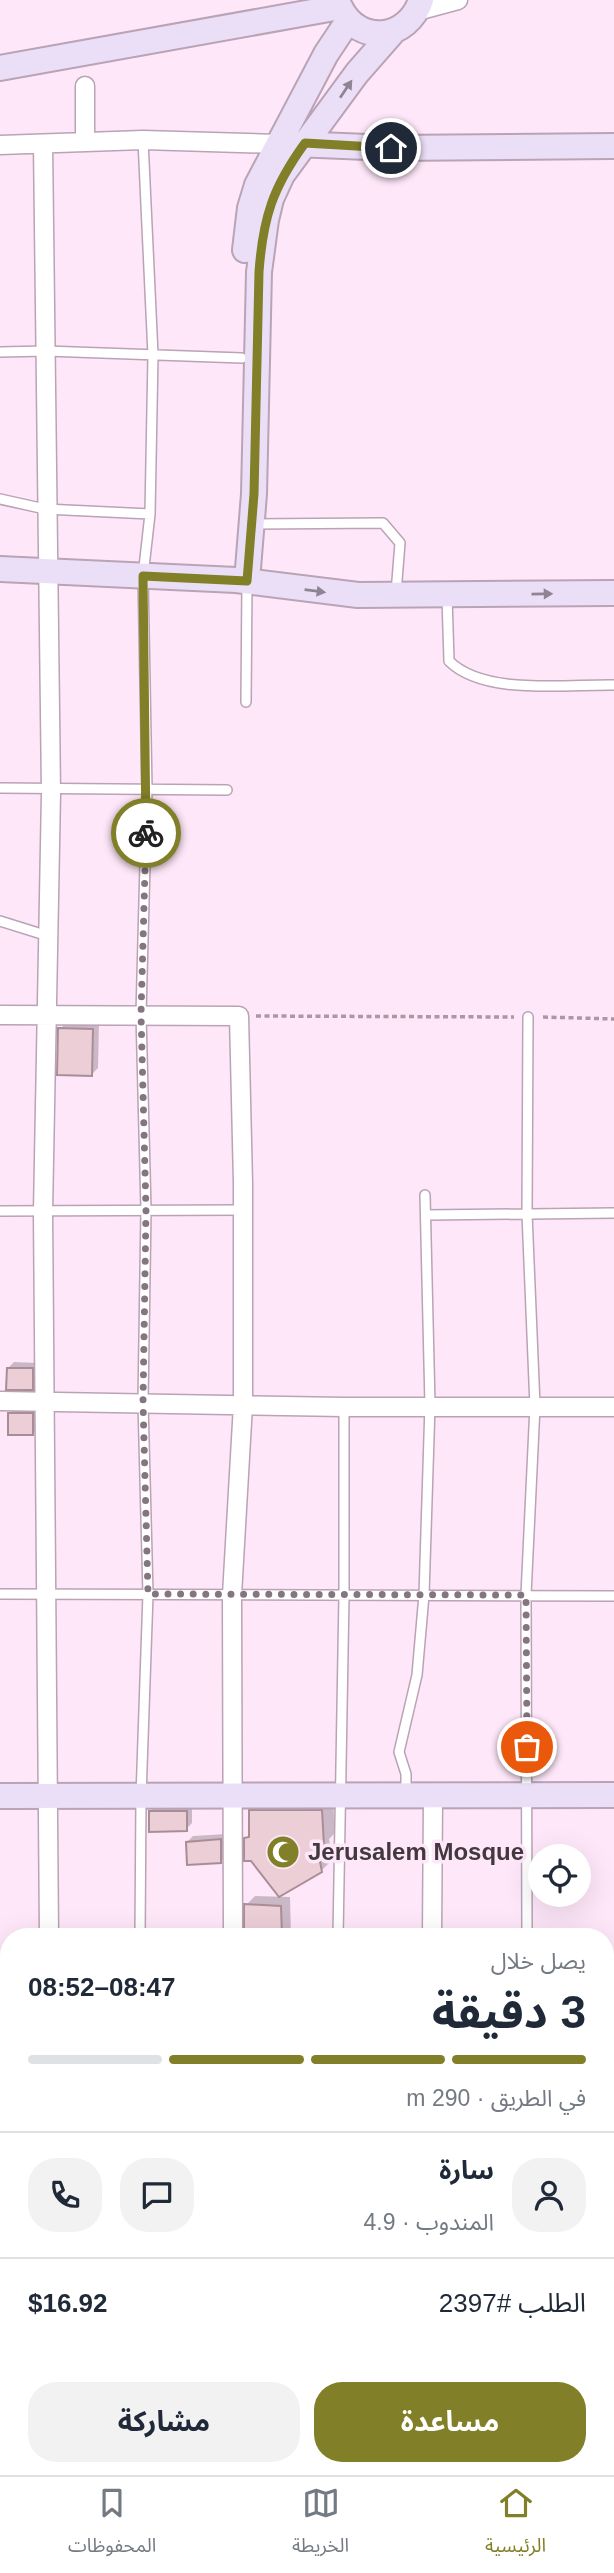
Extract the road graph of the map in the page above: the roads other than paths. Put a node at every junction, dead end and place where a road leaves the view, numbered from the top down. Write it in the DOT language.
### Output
graph roads {
  1 [pos="286,0"];
  2 [pos="457,0"];
  3 [pos="419,6"];
  4 [pos="342,9"];
  5 [pos="392,33"];
  6 [pos="0,54"];
  7 [pos="0,68"];
  8 [pos="85,86"];
  9 [pos="143,140"];
  10 [pos="85,141"];
  11 [pos="305,143"];
  12 [pos="43,144"];
  13 [pos="277,144"];
  14 [pos="0,145"];
  15 [pos="614,146"];
  16 [pos="47,351"];
  17 [pos="0,352"];
  18 [pos="153,355"];
  19 [pos="242,358"];
  20 [pos="0,499"];
  21 [pos="45,509"];
  22 [pos="150,514"];
  23 [pos="252,524"];
  24 [pos="0,569"];
  25 [pos="46,572"];
  26 [pos="143,576"];
  27 [pos="241,580"];
  28 [pos="614,593"];
  29 [pos="396,596"];
  30 [pos="446,596"];
  31 [pos="614,685"];
  32 [pos="246,702"];
  33 [pos="0,788"];
  34 [pos="51,788"];
  35 [pos="147,789"];
  36 [pos="227,790"];
  37 [pos="0,921"];
  38 [pos="50,936"];
  39 [pos="141,1014"];
  40 [pos="0,1015"];
  41 [pos="45,1015"];
  42 [pos="528,1017"];
  43 [pos="425,1195"];
  44 [pos="146,1210"];
  45 [pos="243,1210"];
  46 [pos="0,1211"];
  47 [pos="43,1212"];
  48 [pos="614,1213"];
  49 [pos="527,1214"];
  50 [pos="427,1215"];
  51 [pos="0,1401"];
  52 [pos="46,1401"];
  53 [pos="143,1402"];
  54 [pos="243,1405"];
  55 [pos="430,1405"];
  56 [pos="535,1406"];
  57 [pos="344,1407"];
  58 [pos="614,1407"];
  59 [pos="0,1594"];
  60 [pos="48,1594"];
  61 [pos="148,1594"];
  62 [pos="232,1595"];
  63 [pos="344,1595"];
  64 [pos="424,1595"];
  65 [pos="526,1595"];
  66 [pos="614,1596"];
  67 [pos="0,1796"];
  68 [pos="614,1796"];
  69 [pos="50,1797"];
  70 [pos="141,1797"];
  71 [pos="234,1797"];
  72 [pos="339,1797"];
  73 [pos="406,1798"];
  74 [pos="433,1798"];
  75 [pos="528,1798"];
  76 [pos="49,1928"];
  77 [pos="140,1928"];
  78 [pos="233,1928"];
  79 [pos="338,1928"];
  80 [pos="432,1928"];
  81 [pos="527,1928"];
  1 -- 6 [label="street"];
  2 -- 3 [label="street"];
  3 -- 5 [label="street"];
  4 -- 5 [label="street"];
  4 -- 7 [label="street"];
  4 -- 13 [label="street"];
  11 -- 5 [label="street, one-way"];
  8 -- 10 [label="street"];
  9 -- 10 [label="street"];
  9 -- 13 [label="street"];
  9 -- 18 [label="lane"];
  10 -- 12 [label="street"];
  11 -- 13 [label="street"];
  11 -- 15 [label="street"];
  11 -- 23 [label="street"];
  12 -- 14 [label="street"];
  12 -- 16 [label="street"];
  13 -- 19 [label="street"];
  16 -- 17 [label="lane"];
  16 -- 18 [label="lane"];
  16 -- 21 [label="street"];
  18 -- 19 [label="lane"];
  18 -- 22 [label="lane"];
  19 -- 27 [label="street"];
  20 -- 21 [label="lane"];
  21 -- 22 [label="lane"];
  21 -- 25 [label="street"];
  22 -- 26 [label="lane"];
  23 -- 27 [label="street"];
  23 -- 29 [label="lane"];
  24 -- 25 [label="street"];
  25 -- 26 [label="street"];
  25 -- 34 [label="street"];
  26 -- 27 [label="street"];
  26 -- 35 [label="lane"];
  27 -- 29 [label="street, one-way"];
  27 -- 32 [label="lane"];
  30 -- 28 [label="street, one-way"];
  29 -- 30 [label="street"];
  30 -- 31 [label="lane"];
  33 -- 34 [label="lane"];
  34 -- 35 [label="lane"];
  34 -- 38 [label="street"];
  35 -- 36 [label="lane"];
  35 -- 39 [label="lane"];
  37 -- 38 [label="lane"];
  38 -- 41 [label="street"];
  39 -- 41 [label="street"];
  39 -- 44 [label="lane"];
  39 -- 45 [label="street"];
  40 -- 41 [label="street"];
  41 -- 47 [label="street"];
  42 -- 49 [label="lane"];
  43 -- 50 [label="lane"];
  44 -- 45 [label="lane"];
  44 -- 47 [label="lane"];
  44 -- 53 [label="lane"];
  45 -- 54 [label="street"];
  46 -- 47 [label="lane"];
  47 -- 52 [label="street"];
  48 -- 49 [label="lane"];
  49 -- 50 [label="lane"];
  49 -- 56 [label="lane"];
  50 -- 55 [label="lane"];
  51 -- 52 [label="street"];
  52 -- 53 [label="street"];
  52 -- 60 [label="street"];
  53 -- 54 [label="street"];
  53 -- 61 [label="lane"];
  54 -- 57 [label="street"];
  54 -- 62 [label="street"];
  55 -- 56 [label="street"];
  55 -- 57 [label="street"];
  55 -- 64 [label="lane"];
  56 -- 58 [label="street"];
  56 -- 65 [label="lane"];
  57 -- 63 [label="lane"];
  59 -- 60 [label="lane"];
  60 -- 61 [label="lane"];
  60 -- 69 [label="street"];
  61 -- 62 [label="lane"];
  61 -- 70 [label="lane"];
  62 -- 63 [label="lane"];
  62 -- 71 [label="street"];
  63 -- 64 [label="lane"];
  63 -- 72 [label="lane"];
  64 -- 65 [label="lane"];
  64 -- 73 [label="lane"];
  65 -- 66 [label="lane"];
  65 -- 75 [label="lane"];
  67 -- 69 [label="street"];
  68 -- 75 [label="street"];
  69 -- 70 [label="street"];
  69 -- 76 [label="street"];
  70 -- 71 [label="street"];
  70 -- 77 [label="lane"];
  71 -- 72 [label="street"];
  71 -- 78 [label="street"];
  72 -- 73 [label="street"];
  72 -- 79 [label="lane"];
  73 -- 74 [label="street"];
  74 -- 75 [label="street"];
  74 -- 80 [label="street"];
  75 -- 81 [label="lane"];
}
